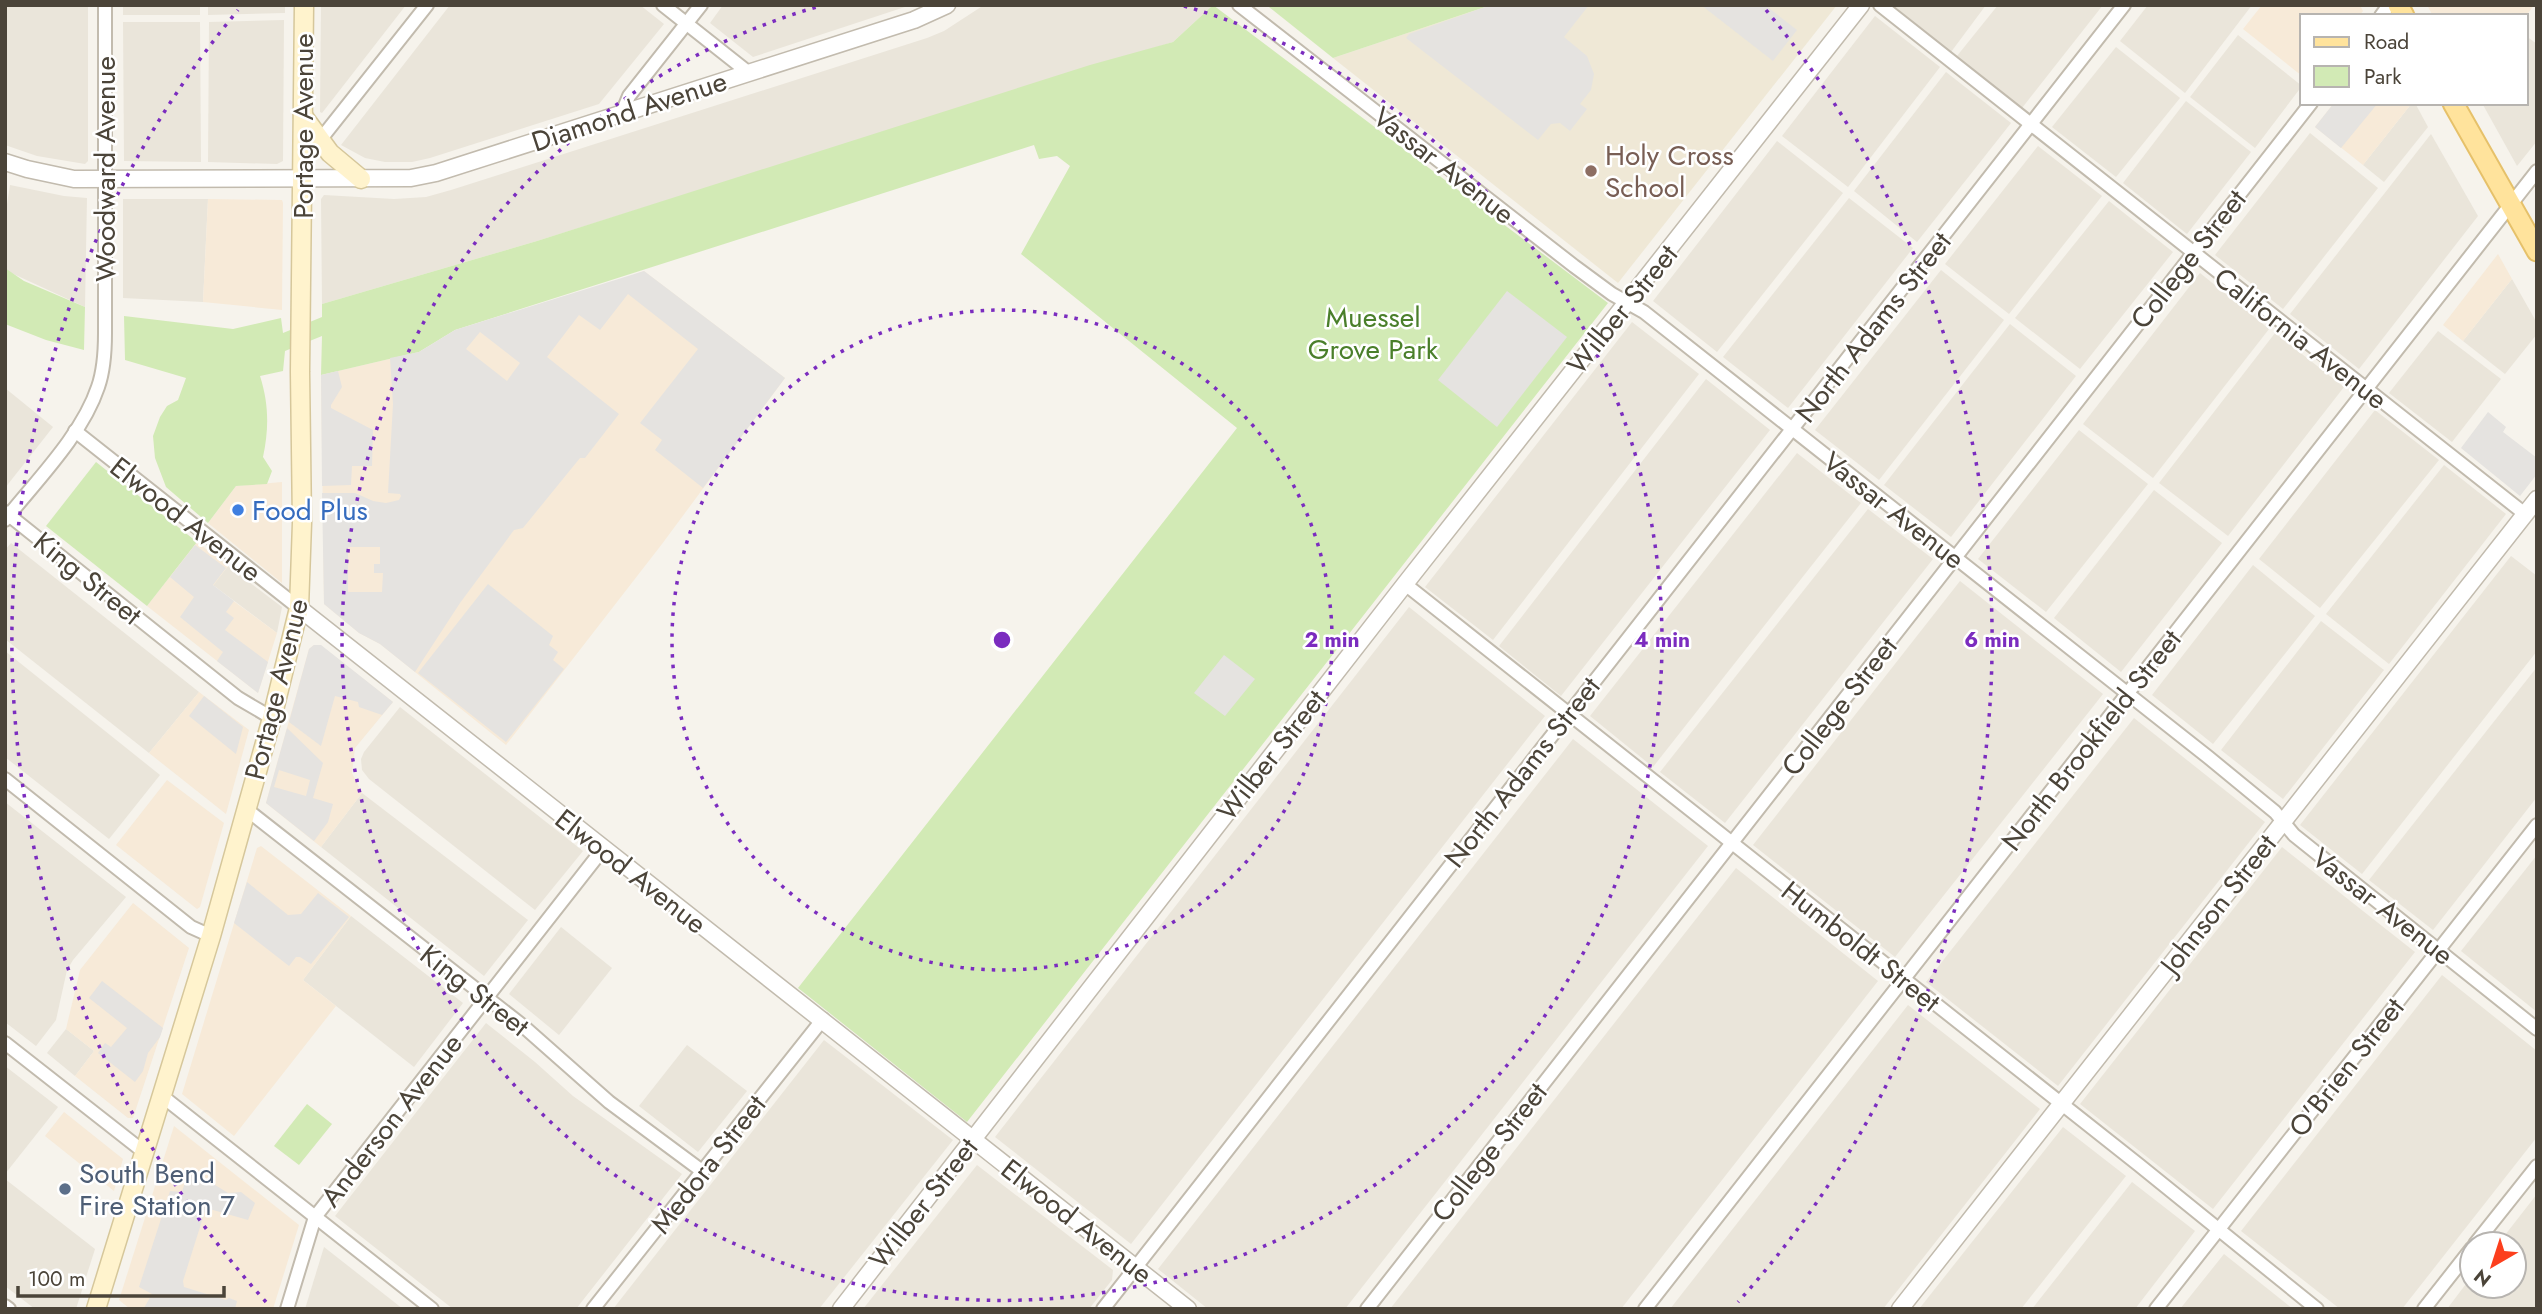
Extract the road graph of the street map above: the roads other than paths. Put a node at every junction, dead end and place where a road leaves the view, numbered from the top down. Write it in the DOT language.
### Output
graph roads {
  1 [pos="105,5"];
  2 [pos="304,5"];
  3 [pos="427,5"];
  4 [pos="663,5"];
  5 [pos="701,5"];
  6 [pos="947,5"];
  7 [pos="1861,5"];
  8 [pos="1880,5"];
  9 [pos="2124,5"];
  10 [pos="1243,6"];
  11 [pos="686,24"];
  12 [pos="749,73"];
  13 [pos="2309,105"];
  14 [pos="2454,105"];
  15 [pos="622,113"];
  16 [pos="303,117"];
  17 [pos="2031,125"];
  18 [pos="320,141"];
  19 [pos="303,152"];
  20 [pos="5,162"];
  21 [pos="2537,171"];
  22 [pos="106,179"];
  23 [pos="361,179"];
  24 [pos="303,180"];
  25 [pos="2511,205"];
  26 [pos="2537,251"];
  27 [pos="2193,253"];
  28 [pos="1627,302"];
  29 [pos="2367,390"];
  30 [pos="1793,430"];
  31 [pos="75,432"];
  32 [pos="2537,499"];
  33 [pos="2525,514"];
  34 [pos="7,515"];
  35 [pos="1955,558"];
  36 [pos="1405,584"];
  37 [pos="299,608"];
  38 [pos="2127,694"];
  39 [pos="1567,714"];
  40 [pos="272,718"];
  41 [pos="5,779"];
  42 [pos="246,809"];
  43 [pos="2284,821"];
  44 [pos="2537,825"];
  45 [pos="1731,843"];
  46 [pos="603,849"];
  47 [pos="211,936"];
  48 [pos="2439,949"];
  49 [pos="1903,979"];
  50 [pos="485,999"];
  51 [pos="823,1019"];
  52 [pos="2537,1029"];
  53 [pos="5,1043"];
  54 [pos="162,1096"];
  55 [pos="2061,1104"];
  56 [pos="974,1140"];
  57 [pos="144,1152"];
  58 [pos="2537,1166"];
  59 [pos="702,1171"];
  60 [pos="315,1217"];
  61 [pos="2219,1229"];
  62 [pos="2487,1230"];
  63 [pos="2458,1266"];
  64 [pos="1135,1267"];
  65 [pos="100,1307"];
  66 [pos="286,1309"];
  67 [pos="432,1309"];
  68 [pos="593,1309"];
  69 [pos="841,1309"];
  70 [pos="1102,1309"];
  71 [pos="1188,1309"];
  72 [pos="1367,1309"];
  73 [pos="1645,1309"];
  74 [pos="1900,1309"];
  75 [pos="2156,1309"];
  76 [pos="2317,1309"];
  77 [pos="2424,1309"];
  1 -- 22 [label="street, Woodward Avenue"];
  2 -- 16 [label="main road, Portage Avenue"];
  3 -- 18 [label="street"];
  4 -- 11 [label="street"];
  5 -- 11 [label="street"];
  6 -- 12 [label="street, Diamond Avenue"];
  7 -- 28 [label="street, Wilber Street"];
  8 -- 17 [label="street, California Avenue"];
  9 -- 17 [label="street, North Adams Street"];
  10 -- 28 [label="street, Vassar Avenue"];
  11 -- 12 [label="street"];
  11 -- 15 [label="street"];
  12 -- 15 [label="street, Diamond Avenue"];
  13 -- 27 [label="street, College Street"];
  14 -- 25 [label="main road"];
  15 -- 23 [label="street, Diamond Avenue"];
  16 -- 18 [label="main road"];
  16 -- 19 [label="main road, Portage Avenue"];
  17 -- 27 [label="street, California Avenue"];
  17 -- 30 [label="street, North Adams Street"];
  18 -- 19 [label="street"];
  18 -- 23 [label="main road"];
  19 -- 24 [label="main road, Portage Avenue"];
  20 -- 22 [label="street, Diamond Avenue"];
  21 -- 25 [label="street, North Brookfield Street"];
  22 -- 24 [label="street, Diamond Avenue"];
  22 -- 31 [label="street, Woodward Avenue"];
  23 -- 24 [label="street, Diamond Avenue"];
  24 -- 37 [label="main road, Portage Avenue"];
  25 -- 26 [label="main road"];
  25 -- 29 [label="street, North Brookfield Street"];
  27 -- 29 [label="street, California Avenue"];
  27 -- 35 [label="street, College Street"];
  28 -- 30 [label="street, Vassar Avenue"];
  28 -- 36 [label="street, Wilber Street"];
  29 -- 33 [label="street, California Avenue"];
  29 -- 38 [label="street, North Brookfield Street"];
  30 -- 35 [label="street, Vassar Avenue"];
  30 -- 39 [label="street, North Adams Street"];
  31 -- 34 [label="street, Woodward Avenue"];
  31 -- 37 [label="street, Elwood Avenue"];
  32 -- 33 [label="street, Johnson Street"];
  33 -- 43 [label="street, Johnson Street"];
  34 -- 40 [label="street, King Street"];
  35 -- 38 [label="street, Vassar Avenue"];
  35 -- 45 [label="street, College Street"];
  36 -- 39 [label="street, Humboldt Street"];
  36 -- 56 [label="street, Wilber Street"];
  37 -- 40 [label="main road, Portage Avenue"];
  37 -- 46 [label="street, Elwood Avenue"];
  38 -- 43 [label="street, Vassar Avenue"];
  38 -- 49 [label="street, North Brookfield Street"];
  39 -- 45 [label="street, Humboldt Street"];
  39 -- 64 [label="street, North Adams Street"];
  40 -- 42 [label="main road, Portage Avenue"];
  41 -- 47 [label="street"];
  42 -- 47 [label="main road, Portage Avenue"];
  42 -- 50 [label="street, King Street"];
  43 -- 48 [label="street, Vassar Avenue"];
  43 -- 55 [label="street, Johnson Street"];
  44 -- 48 [label="street, O'Brien Street"];
  45 -- 49 [label="street, Humboldt Street"];
  45 -- 72 [label="street, College Street"];
  46 -- 50 [label="street, Anderson Avenue"];
  46 -- 51 [label="street, Elwood Avenue"];
  47 -- 54 [label="main road, Portage Avenue"];
  48 -- 52 [label="street, Vassar Avenue"];
  48 -- 61 [label="street, O'Brien Street"];
  49 -- 55 [label="street, Humboldt Street"];
  49 -- 73 [label="street, North Brookfield Street"];
  50 -- 59 [label="street, King Street"];
  50 -- 60 [label="street, Anderson Avenue"];
  51 -- 56 [label="street, Elwood Avenue"];
  51 -- 59 [label="street, Medora Street"];
  53 -- 57 [label="street"];
  54 -- 57 [label="main road, Portage Avenue"];
  54 -- 60 [label="street"];
  55 -- 61 [label="street, Humboldt Street"];
  55 -- 74 [label="street, Johnson Street"];
  56 -- 64 [label="street, Elwood Avenue"];
  56 -- 69 [label="street, Wilber Street"];
  57 -- 65 [label="main road, Portage Avenue"];
  58 -- 62 [label="street"];
  59 -- 68 [label="street, Medora Street"];
  60 -- 66 [label="street, Anderson Avenue"];
  60 -- 67 [label="street"];
  61 -- 75 [label="street, O'Brien Street"];
  61 -- 76 [label="street, Humboldt Street"];
  63 -- 77 [label="street"];
  64 -- 70 [label="street, North Adams Street"];
  64 -- 71 [label="street, Elwood Avenue"];
}
